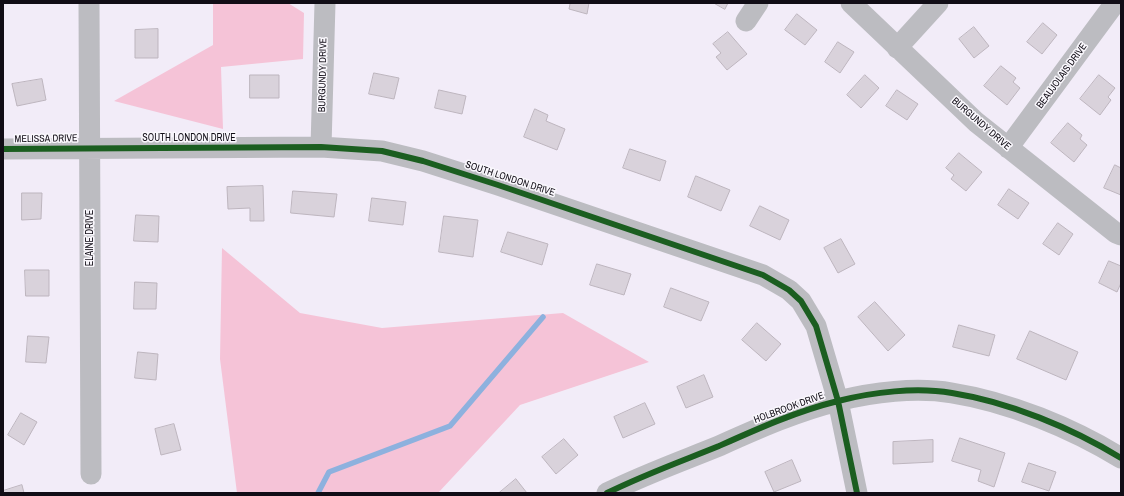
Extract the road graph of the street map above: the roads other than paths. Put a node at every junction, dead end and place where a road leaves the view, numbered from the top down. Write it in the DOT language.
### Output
graph roads {
  1 [pos="89,3"];
  2 [pos="325,3"];
  3 [pos="758,3"];
  4 [pos="851,3"];
  5 [pos="938,3"];
  6 [pos="1114,3"];
  7 [pos="746,21"];
  8 [pos="897,48"];
  9 [pos="321,147"];
  10 [pos="89,148"];
  11 [pos="1008,148"];
  12 [pos="3,149"];
  13 [pos="1121,235"];
  14 [pos="838,401"];
  15 [pos="1121,458"];
  16 [pos="91,474"];
  17 [pos="607,493"];
  18 [pos="857,493"];
  1 -- 10 [label="street, ELAINE DRIVE"];
  2 -- 9 [label="street, BURGUNDY DRIVE"];
  3 -- 7 [label="street"];
  4 -- 8 [label="street, BURGUNDY DRIVE"];
  5 -- 8 [label="street"];
  6 -- 11 [label="street, BEAUJOLAIS DRIVE"];
  8 -- 11 [label="street, BURGUNDY DRIVE"];
  9 -- 10 [label="street, SOUTH LONDON DRIVE"];
  9 -- 14 [label="street, SOUTH LONDON DRIVE"];
  10 -- 12 [label="street, MELISSA DRIVE"];
  10 -- 16 [label="street, ELAINE DRIVE"];
  11 -- 13 [label="street, BURGUNDY DRIVE"];
  14 -- 15 [label="street, HOLBROOK DRIVE"];
  14 -- 17 [label="street, HOLBROOK DRIVE"];
  14 -- 18 [label="street, SOUTH LONDON DRIVE"];
}
